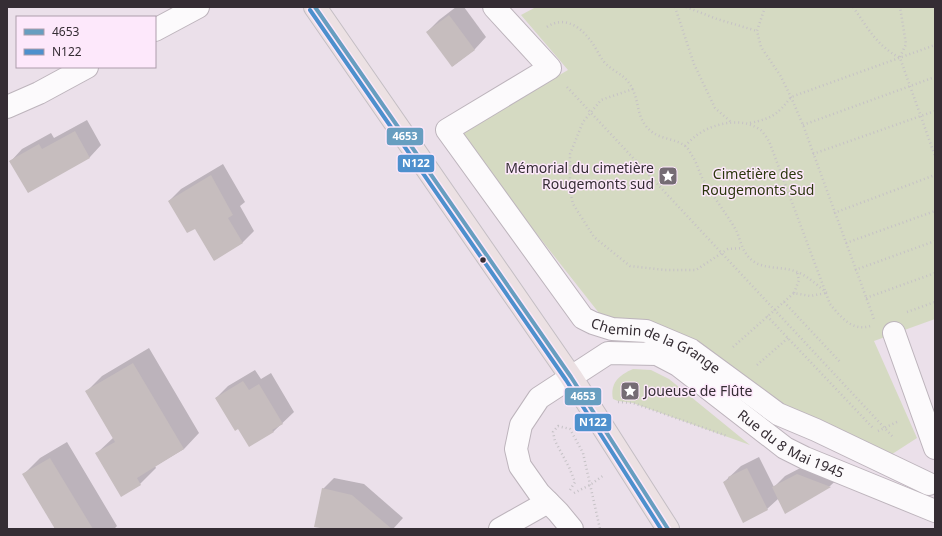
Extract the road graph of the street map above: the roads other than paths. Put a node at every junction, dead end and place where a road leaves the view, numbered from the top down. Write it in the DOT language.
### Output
graph roads {
  1 [pos="198,7"];
  2 [pos="314,7"];
  3 [pos="494,7"];
  4 [pos="156,29"];
  5 [pos="85,68"];
  6 [pos="7,107"];
  7 [pos="898,324"];
  8 [pos="571,377"];
  9 [pos="935,448"];
  10 [pos="932,479"];
  11 [pos="548,502"];
  12 [pos="928,508"];
  13 [pos="500,529"];
  14 [pos="572,529"];
  15 [pos="668,529"];
  1 -- 4 [label="street"];
  2 -- 8 [label="main road"];
  3 -- 10 [label="street, Chemin de la Grange"];
  5 -- 6 [label="street"];
  7 -- 9 [label="street"];
  8 -- 11 [label="street, Rue du 8 Mai 1945"];
  8 -- 12 [label="street, Rue du 8 Mai 1945"];
  8 -- 15 [label="main road"];
  10 -- 12 [label="street"];
  11 -- 13 [label="street"];
  11 -- 14 [label="street, Rue du 8 Mai 1945"];
}
